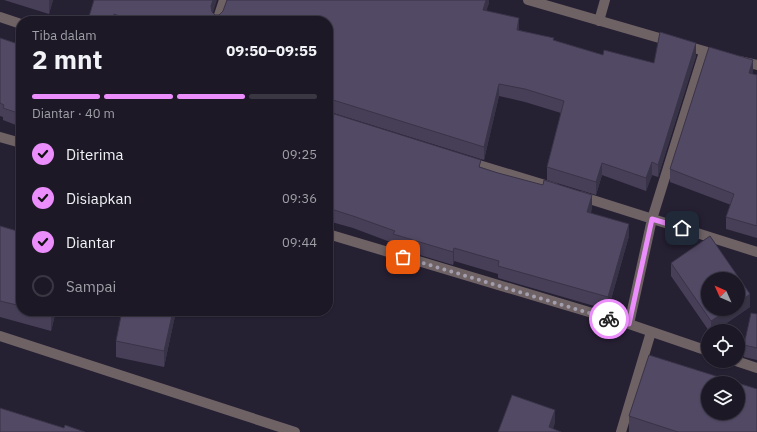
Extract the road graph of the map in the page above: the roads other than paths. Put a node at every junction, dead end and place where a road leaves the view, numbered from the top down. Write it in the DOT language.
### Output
graph roads {
  1 [pos="224,0"];
  2 [pos="528,0"];
  3 [pos="606,0"];
  4 [pos="218,16"];
  5 [pos="0,17"];
  6 [pos="599,21"];
  7 [pos="16,22"];
  8 [pos="704,52"];
  9 [pos="757,65"];
  10 [pos="0,137"];
  11 [pos="16,142"];
  12 [pos="456,158"];
  13 [pos="652,219"];
  14 [pos="333,235"];
  15 [pos="757,252"];
  16 [pos="629,324"];
  17 [pos="651,332"];
  18 [pos="0,336"];
  19 [pos="701,349"];
  20 [pos="745,364"];
  21 [pos="757,368"];
  22 [pos="295,432"];
  23 [pos="621,432"];
  1 -- 4 [label="street"];
  2 -- 6 [label="street"];
  3 -- 6 [label="street"];
  5 -- 7 [label="street"];
  6 -- 8 [label="street"];
  8 -- 9 [label="street"];
  8 -- 13 [label="street"];
  10 -- 11 [label="street"];
  12 -- 13 [label="street"];
  13 -- 15 [label="street"];
  13 -- 16 [label="street"];
  14 -- 16 [label="street"];
  16 -- 17 [label="street"];
  17 -- 19 [label="street"];
  17 -- 23 [label="street"];
  18 -- 22 [label="street"];
  20 -- 21 [label="street"];
}
